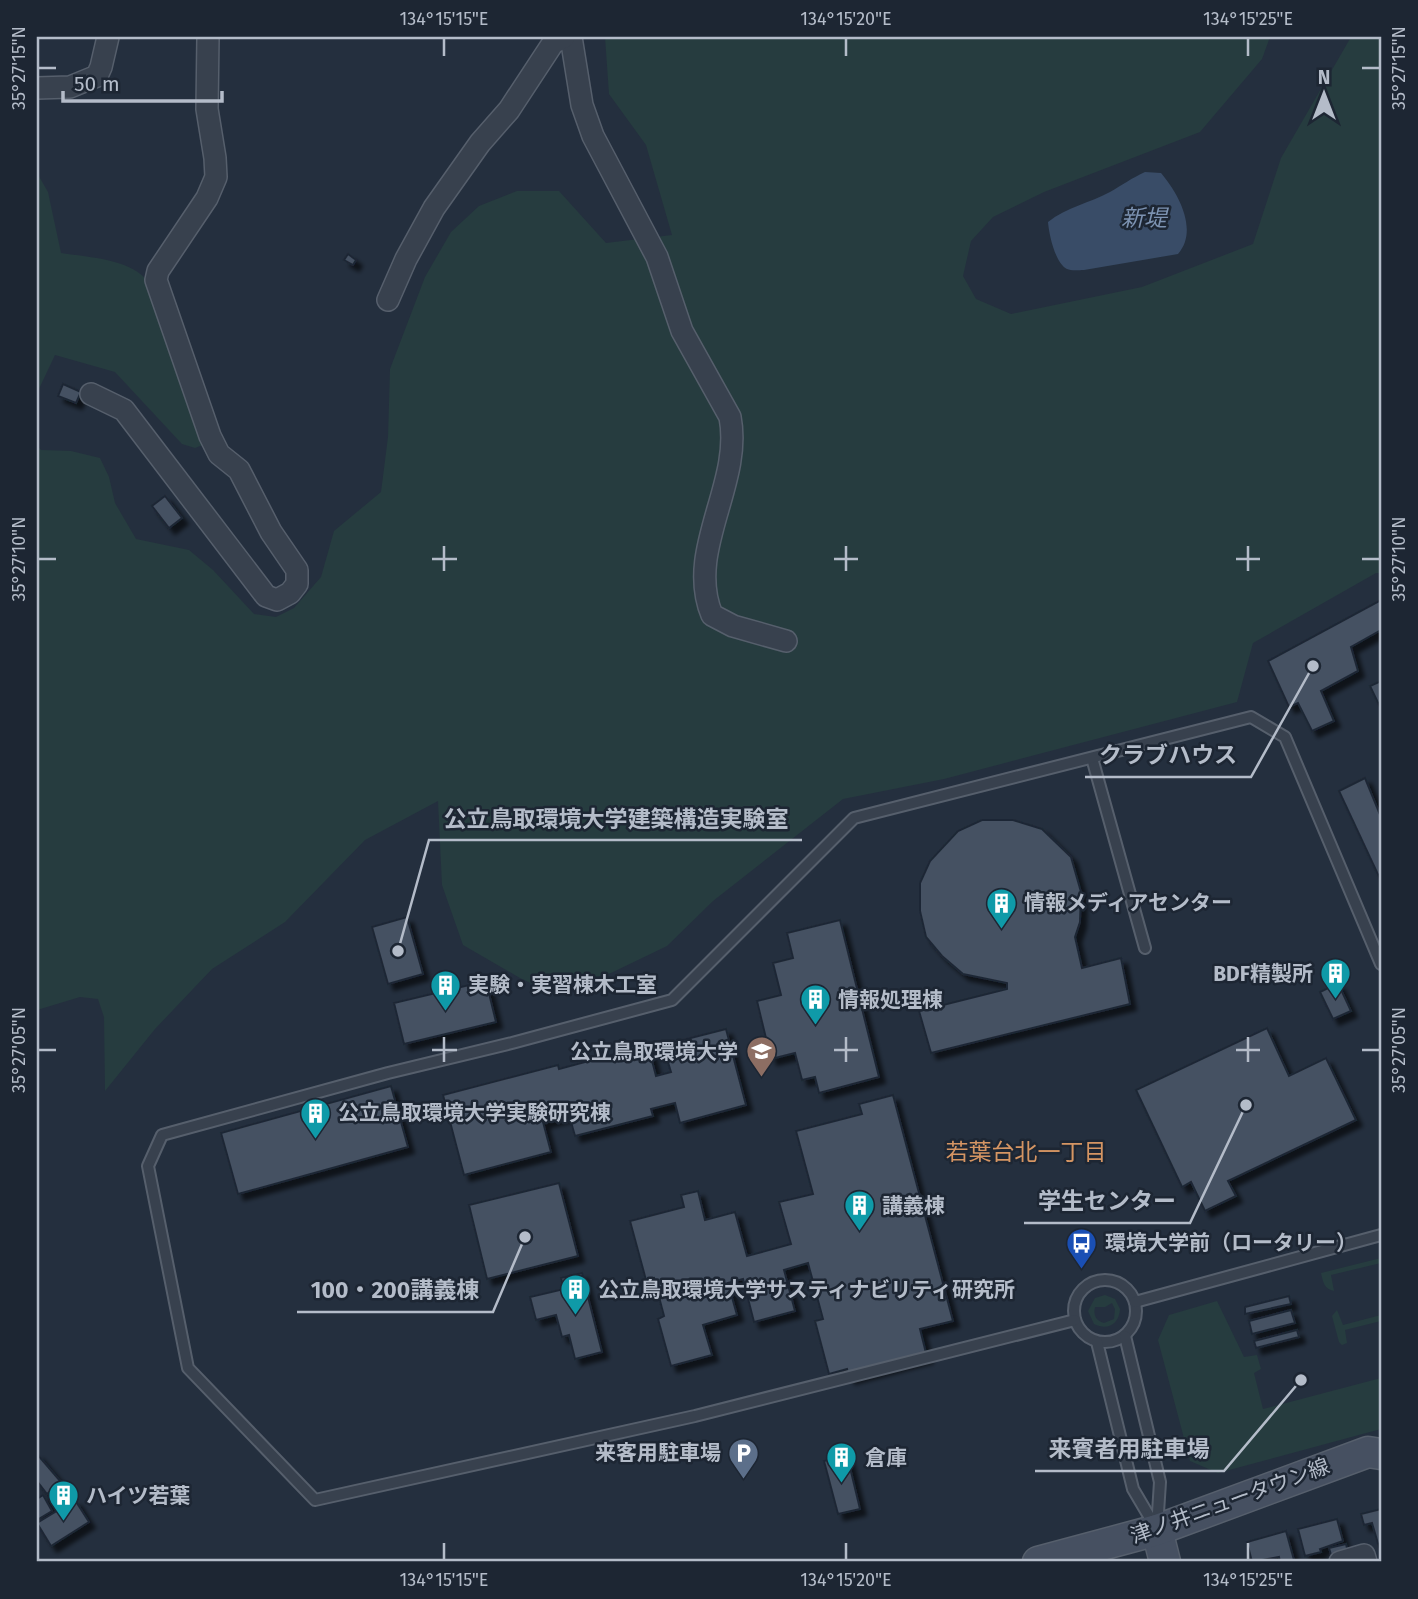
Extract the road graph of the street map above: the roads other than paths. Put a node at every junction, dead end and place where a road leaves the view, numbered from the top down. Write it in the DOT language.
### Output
graph roads {
  1 [pos="108,37"];
  2 [pos="208,37"];
  3 [pos="564,37"];
  4 [pos="571,37"];
  5 [pos="37,88"];
  6 [pos="388,300"];
  7 [pos="91,394"];
  8 [pos="786,640"];
  9 [pos="1092,758"];
  10 [pos="1145,948"];
  11 [pos="1381,964"];
  12 [pos="1381,1235"];
  13 [pos="1135,1302"];
  14 [pos="1075,1320"];
  15 [pos="1125,1336"];
  16 [pos="1097,1342"];
  17 [pos="1381,1454"];
  18 [pos="1157,1530"];
  19 [pos="1038,1562"];
  20 [pos="1165,1562"];
  21 [pos="1340,1562"];
  22 [pos="1366,1562"];
  1 -- 5 [label="street"];
  2 -- 7 [label="street"];
  3 -- 6 [label="street"];
  4 -- 8 [label="street"];
  9 -- 10 [label="lane"];
  9 -- 11 [label="lane"];
  9 -- 14 [label="lane"];
  12 -- 13 [label="lane"];
  13 -- 14 [label="lane"];
  13 -- 15 [label="lane"];
  14 -- 16 [label="lane"];
  15 -- 16 [label="lane"];
  15 -- 18 [label="lane"];
  16 -- 18 [label="lane"];
  17 -- 18 [label="street, 津ノ井ニュータウン線"];
  18 -- 19 [label="street, 津ノ井ニュータウン線"];
  18 -- 20 [label="street"];
  21 -- 22 [label="street"];
}
